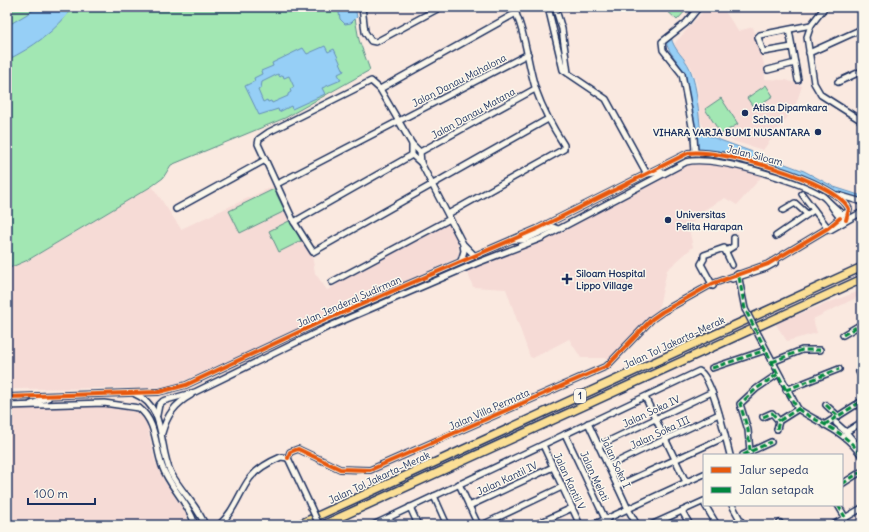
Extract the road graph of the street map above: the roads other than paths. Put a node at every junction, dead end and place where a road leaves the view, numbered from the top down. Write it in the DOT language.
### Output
graph roads {
  1 [pos="362,7"];
  2 [pos="441,7"];
  3 [pos="513,7"];
  4 [pos="548,7"];
  5 [pos="555,7"];
  6 [pos="699,7"];
  7 [pos="824,7"];
  8 [pos="516,13"];
  9 [pos="811,25"];
  10 [pos="789,30"];
  11 [pos="862,30"];
  12 [pos="792,46"];
  13 [pos="809,53"];
  14 [pos="528,54"];
  15 [pos="795,64"];
  16 [pos="768,70"];
  17 [pos="862,71"];
  18 [pos="568,73"];
  19 [pos="798,80"];
  20 [pos="838,82"];
  21 [pos="380,89"];
  22 [pos="535,89"];
  23 [pos="548,119"];
  24 [pos="398,121"];
  25 [pos="862,121"];
  26 [pos="412,144"];
  27 [pos="420,152"];
  28 [pos="695,152"];
  29 [pos="412,155"];
  30 [pos="682,155"];
  31 [pos="265,160"];
  32 [pos="421,163"];
  33 [pos="664,172"];
  34 [pos="647,174"];
  35 [pos="277,184"];
  36 [pos="433,185"];
  37 [pos="829,192"];
  38 [pos="802,194"];
  39 [pos="828,201"];
  40 [pos="862,202"];
  41 [pos="176,208"];
  42 [pos="783,210"];
  43 [pos="814,210"];
  44 [pos="848,212"];
  45 [pos="862,212"];
  46 [pos="807,214"];
  47 [pos="449,217"];
  48 [pos="840,218"];
  49 [pos="846,220"];
  50 [pos="294,222"];
  51 [pos="828,228"];
  52 [pos="558,229"];
  53 [pos="776,236"];
  54 [pos="734,238"];
  55 [pos="511,240"];
  56 [pos="463,244"];
  57 [pos="726,251"];
  58 [pos="475,256"];
  59 [pos="461,262"];
  60 [pos="732,265"];
  61 [pos="862,267"];
  62 [pos="738,275"];
  63 [pos="862,278"];
  64 [pos="332,282"];
  65 [pos="712,285"];
  66 [pos="861,325"];
  67 [pos="843,335"];
  68 [pos="766,350"];
  69 [pos="820,350"];
  70 [pos="772,362"];
  71 [pos="712,368"];
  72 [pos="839,368"];
  73 [pos="778,374"];
  74 [pos="786,390"];
  75 [pos="159,392"];
  76 [pos="195,392"];
  77 [pos="712,392"];
  78 [pos="133,393"];
  79 [pos="54,396"];
  80 [pos="7,397"];
  81 [pos="645,397"];
  82 [pos="862,401"];
  83 [pos="161,402"];
  84 [pos="27,405"];
  85 [pos="826,405"];
  86 [pos="7,406"];
  87 [pos="798,409"];
  88 [pos="719,414"];
  89 [pos="157,415"];
  90 [pos="838,416"];
  91 [pos="763,417"];
  92 [pos="656,419"];
  93 [pos="779,421"];
  94 [pos="862,422"];
  95 [pos="588,424"];
  96 [pos="824,424"];
  97 [pos="836,424"];
  98 [pos="777,428"];
  99 [pos="846,432"];
  100 [pos="565,434"];
  101 [pos="161,436"];
  102 [pos="725,437"];
  103 [pos="665,439"];
  104 [pos="771,442"];
  105 [pos="543,444"];
  106 [pos="598,446"];
  107 [pos="862,450"];
  108 [pos="750,451"];
  109 [pos="290,452"];
  110 [pos="730,454"];
  111 [pos="745,454"];
  112 [pos="862,456"];
  113 [pos="281,457"];
  114 [pos="288,458"];
  115 [pos="675,460"];
  116 [pos="608,466"];
  117 [pos="553,467"];
  118 [pos="862,471"];
  119 [pos="703,474"];
  120 [pos="686,482"];
  121 [pos="843,483"];
  122 [pos="459,484"];
  123 [pos="617,486"];
  124 [pos="562,487"];
  125 [pos="434,496"];
  126 [pos="703,503"];
  127 [pos="469,506"];
  128 [pos="706,506"];
  129 [pos="732,506"];
  130 [pos="839,506"];
  131 [pos="410,507"];
  132 [pos="572,508"];
  133 [pos="862,508"];
  134 [pos="628,509"];
  135 [pos="682,511"];
  136 [pos="845,518"];
  137 [pos="605,520"];
  138 [pos="663,523"];
  139 [pos="195,525"];
  140 [pos="205,525"];
  141 [pos="219,525"];
  142 [pos="298,525"];
  143 [pos="318,525"];
  144 [pos="323,525"];
  145 [pos="373,525"];
  146 [pos="418,525"];
  147 [pos="447,525"];
  148 [pos="478,525"];
  149 [pos="482,525"];
  150 [pos="535,525"];
  151 [pos="580,525"];
  152 [pos="593,525"];
  153 [pos="608,525"];
  154 [pos="637,525"];
  155 [pos="651,525"];
  156 [pos="690,525"];
  157 [pos="716,525"];
  158 [pos="742,525"];
  159 [pos="833,525"];
  1 -- 2 [label="street"];
  3 -- 8 [label="street"];
  4 -- 18 [label="street"];
  5 -- 18 [label="street"];
  6 -- 28 [label="street"];
  7 -- 9 [label="street"];
  8 -- 14 [label="street"];
  8 -- 21 [label="street"];
  9 -- 10 [label="street"];
  9 -- 13 [label="street"];
  10 -- 12 [label="street"];
  10 -- 12 [label="street"];
  11 -- 13 [label="street"];
  12 -- 15 [label="street"];
  13 -- 25 [label="street"];
  14 -- 22 [label="street"];
  14 -- 24 [label="street, Jalan Danau Mahalona"];
  15 -- 16 [label="street"];
  15 -- 19 [label="street"];
  17 -- 20 [label="street"];
  18 -- 34 [label="street"];
  21 -- 24 [label="street"];
  21 -- 31 [label="street"];
  22 -- 23 [label="street"];
  22 -- 27 [label="street, Jalan Danau Matana"];
  23 -- 36 [label="street"];
  23 -- 47 [label="street"];
  24 -- 26 [label="street"];
  24 -- 35 [label="street, Jalan Danau Mahalona"];
  26 -- 27 [label="street"];
  26 -- 29 [label="street"];
  27 -- 32 [label="street"];
  28 -- 30 [label="street, Jalan Siloam"];
  28 -- 37 [label="street, Jalan Siloam"];
  29 -- 32 [label="street"];
  29 -- 50 [label="street"];
  30 -- 34 [label="street, Jalan Jenderal Sudirman"];
  31 -- 35 [label="street"];
  31 -- 41 [label="street"];
  32 -- 36 [label="street"];
  33 -- 34 [label="street"];
  33 -- 39 [label="street, Jalan Jenderal Sudirman"];
  33 -- 52 [label="street, Jalan Jenderal Sudirman"];
  34 -- 55 [label="street, Jalan Jenderal Sudirman"];
  35 -- 50 [label="street"];
  36 -- 47 [label="street"];
  36 -- 50 [label="street"];
  37 -- 40 [label="street"];
  37 -- 44 [label="street, Jalan Siloam"];
  38 -- 43 [label="street"];
  39 -- 44 [label="street"];
  39 -- 48 [label="street, Jalan Jenderal Sudirman"];
  42 -- 46 [label="street"];
  43 -- 46 [label="street"];
  43 -- 51 [label="street"];
  44 -- 49 [label="street"];
  45 -- 49 [label="street, Jalan Villa Permata"];
  46 -- 53 [label="street"];
  47 -- 56 [label="street"];
  47 -- 64 [label="street"];
  48 -- 49 [label="street"];
  48 -- 51 [label="street, Jalan Villa Permata"];
  49 -- 62 [label="street, Jalan Villa Permata"];
  51 -- 62 [label="street, Jalan Villa Permata"];
  52 -- 55 [label="street"];
  52 -- 76 [label="street, Jalan Jenderal Sudirman"];
  54 -- 57 [label="street"];
  55 -- 58 [label="street, Jalan Jenderal Sudirman"];
  56 -- 58 [label="street"];
  56 -- 59 [label="street"];
  57 -- 60 [label="street"];
  57 -- 65 [label="street"];
  58 -- 59 [label="street, Jalan Jenderal Sudirman"];
  59 -- 75 [label="street, Jalan Jenderal Sudirman"];
  61 -- 142 [label="highway, Jalan Tol Jakarta–Merak / 1"];
  62 -- 65 [label="street, Jalan Villa Permata"];
  62 -- 68 [label="street, bridge"];
  63 -- 144 [label="highway, Jalan Tol Jakarta–Merak / 1"];
  65 -- 109 [label="street, Jalan Villa Permata"];
  66 -- 67 [label="street"];
  68 -- 70 [label="street"];
  68 -- 71 [label="street"];
  69 -- 70 [label="street"];
  70 -- 73 [label="street"];
  72 -- 74 [label="street"];
  73 -- 74 [label="street"];
  73 -- 108 [label="street"];
  74 -- 87 [label="street"];
  75 -- 78 [label="street, Jalan Jenderal Sudirman"];
  75 -- 83 [label="street"];
  76 -- 83 [label="street, Jalan Jenderal Sudirman"];
  76 -- 101 [label="street"];
  77 -- 81 [label="street"];
  77 -- 88 [label="street"];
  77 -- 92 [label="street, Jalan Soka IV"];
  78 -- 79 [label="street, Jalan Jenderal Sudirman"];
  78 -- 89 [label="street"];
  79 -- 80 [label="street, Jalan Jenderal Sudirman"];
  79 -- 84 [label="street"];
  81 -- 92 [label="street"];
  81 -- 95 [label="street"];
  82 -- 90 [label="street"];
  83 -- 89 [label="street"];
  84 -- 86 [label="street"];
  84 -- 139 [label="street"];
  85 -- 90 [label="street"];
  87 -- 93 [label="street"];
  87 -- 96 [label="street"];
  88 -- 102 [label="street"];
  88 -- 103 [label="street, Jalan Soka III"];
  89 -- 101 [label="street"];
  90 -- 96 [label="street"];
  91 -- 93 [label="street"];
  92 -- 103 [label="street"];
  92 -- 106 [label="street, Jalan Soka IV"];
  93 -- 98 [label="street"];
  94 -- 99 [label="street"];
  95 -- 100 [label="street"];
  95 -- 106 [label="street, Jalan Soka I"];
  96 -- 112 [label="street"];
  97 -- 99 [label="street"];
  99 -- 107 [label="street"];
  100 -- 105 [label="street"];
  100 -- 137 [label="street, Jalan Melati"];
  101 -- 140 [label="street"];
  102 -- 110 [label="street"];
  102 -- 115 [label="street"];
  103 -- 115 [label="street"];
  103 -- 116 [label="street, Jalan Soka III"];
  104 -- 108 [label="street"];
  105 -- 117 [label="street, Jalan Kantil V"];
  105 -- 122 [label="street"];
  106 -- 116 [label="street, Jalan Soka I"];
  108 -- 111 [label="street"];
  109 -- 113 [label="street"];
  109 -- 114 [label="street"];
  113 -- 114 [label="street"];
  113 -- 141 [label="street"];
  114 -- 143 [label="street, bridge"];
  115 -- 120 [label="street"];
  115 -- 123 [label="street"];
  116 -- 123 [label="street, Jalan Soka I"];
  117 -- 124 [label="street, Jalan Kantil V"];
  117 -- 127 [label="street, Jalan Kantil IV"];
  118 -- 121 [label="street"];
  119 -- 120 [label="street"];
  120 -- 134 [label="street"];
  122 -- 125 [label="street"];
  122 -- 127 [label="street"];
  123 -- 134 [label="street, Jalan Soka I"];
  124 -- 132 [label="street, Jalan Kantil V"];
  124 -- 149 [label="street"];
  125 -- 131 [label="street"];
  125 -- 147 [label="street"];
  126 -- 135 [label="street"];
  127 -- 148 [label="street"];
  128 -- 157 [label="street"];
  129 -- 158 [label="street"];
  130 -- 136 [label="street"];
  131 -- 145 [label="street"];
  131 -- 146 [label="street"];
  132 -- 150 [label="street"];
  132 -- 151 [label="street, Jalan Kantil V"];
  133 -- 136 [label="street"];
  134 -- 137 [label="street"];
  134 -- 154 [label="street, Jalan Soka I"];
  135 -- 138 [label="street"];
  135 -- 156 [label="street"];
  136 -- 159 [label="street"];
  137 -- 152 [label="street"];
  137 -- 153 [label="street, Jalan Melati"];
  138 -- 155 [label="street"];
}
